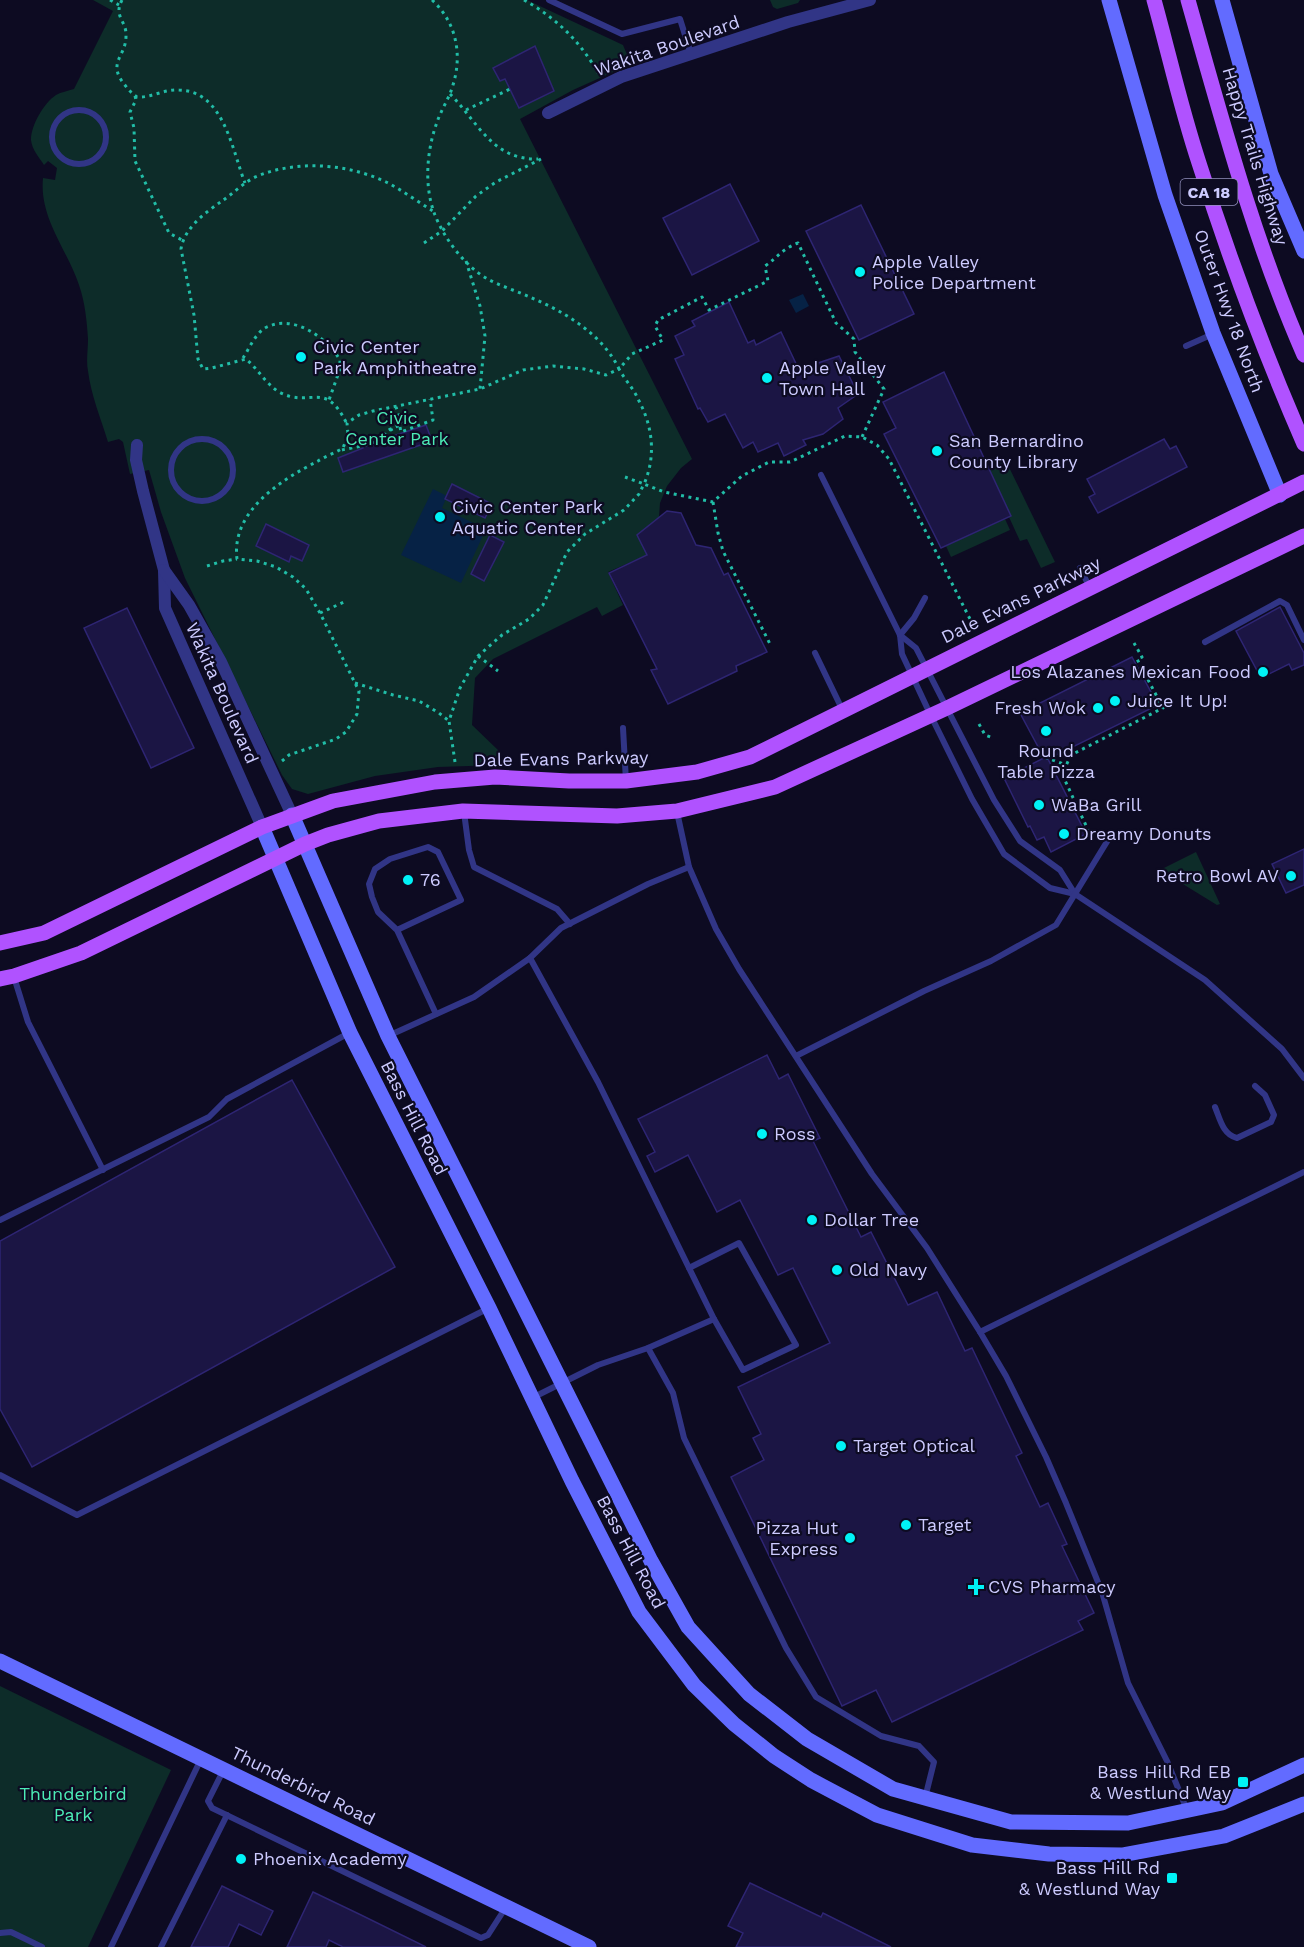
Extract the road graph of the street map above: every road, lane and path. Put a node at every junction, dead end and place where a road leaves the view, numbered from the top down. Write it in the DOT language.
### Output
graph roads {
  1 [pos="110,0"];
  2 [pos="122,0"];
  3 [pos="432,0"];
  4 [pos="524,0"];
  5 [pos="549,0"];
  6 [pos="870,0"];
  7 [pos="1110,0"];
  8 [pos="1154,0"];
  9 [pos="1188,0"];
  10 [pos="1222,0"];
  11 [pos="119,5"];
  12 [pos="692,55"];
  13 [pos="604,85"];
  14 [pos="510,89"];
  15 [pos="450,94"];
  16 [pos="135,96"];
  17 [pos="466,110"];
  18 [pos="548,113"];
  19 [pos="59,117"];
  20 [pos="246,183"];
  21 [pos="434,211"];
  22 [pos="442,231"];
  23 [pos="182,240"];
  24 [pos="424,243"];
  25 [pos="1304,251"];
  26 [pos="466,260"];
  27 [pos="1213,333"];
  28 [pos="1186,346"];
  29 [pos="1304,355"];
  30 [pos="243,358"];
  31 [pos="619,369"];
  32 [pos="480,389"];
  33 [pos="430,399"];
  34 [pos="329,400"];
  35 [pos="396,407"];
  36 [pos="347,423"];
  37 [pos="400,427"];
  38 [pos="862,437"];
  39 [pos="1304,444"];
  40 [pos="137,445"];
  41 [pos="341,450"];
  42 [pos="171,470"];
  43 [pos="821,475"];
  44 [pos="625,477"];
  45 [pos="1304,482"];
  46 [pos="644,484"];
  47 [pos="664,492"];
  48 [pos="1280,495"];
  49 [pos="713,502"];
  50 [pos="1304,536"];
  51 [pos="237,559"];
  52 [pos="207,566"];
  53 [pos="1080,568"];
  54 [pos="164,570"];
  55 [pos="1090,588"];
  56 [pos="925,598"];
  57 [pos="344,602"];
  58 [pos="320,613"];
  59 [pos="900,635"];
  60 [pos="1304,640"];
  61 [pos="1205,642"];
  62 [pos="1134,643"];
  63 [pos="771,646"];
  64 [pos="815,653"];
  65 [pos="478,656"];
  66 [pos="498,671"];
  67 [pos="920,672"];
  68 [pos="355,683"];
  69 [pos="947,708"];
  70 [pos="843,712"];
  71 [pos="931,716"];
  72 [pos="449,721"];
  73 [pos="979,724"];
  74 [pos="623,728"];
  75 [pos="993,738"];
  76 [pos="1031,752"];
  77 [pos="455,762"];
  78 [pos="281,763"];
  79 [pos="1066,765"];
  80 [pos="626,781"];
  81 [pos="463,811"];
  82 [pos="677,811"];
  83 [pos="292,815"];
  84 [pos="262,827"];
  85 [pos="1089,832"];
  86 [pos="1108,840"];
  87 [pos="305,844"];
  88 [pos="275,858"];
  89 [pos="689,867"];
  90 [pos="1075,894"];
  91 [pos="570,924"];
  92 [pos="397,930"];
  93 [pos="0,943"];
  94 [pos="530,958"];
  95 [pos="7,977"];
  96 [pos="436,1014"];
  97 [pos="350,1033"];
  98 [pos="388,1036"];
  99 [pos="796,1056"];
  100 [pos="1304,1078"];
  101 [pos="1255,1086"];
  102 [pos="1215,1107"];
  103 [pos="103,1170"];
  104 [pos="1304,1172"];
  105 [pos="0,1220"];
  106 [pos="689,1268"];
  107 [pos="489,1308"];
  108 [pos="714,1319"];
  109 [pos="980,1332"];
  110 [pos="648,1348"];
  111 [pos="562,1382"];
  112 [pos="531,1398"];
  113 [pos="0,1475"];
  114 [pos="0,1660"];
  115 [pos="202,1758"];
  116 [pos="1304,1765"];
  117 [pos="224,1769"];
  118 [pos="925,1798"];
  119 [pos="1304,1804"];
  120 [pos="1186,1810"];
  121 [pos="227,1815"];
  122 [pos="506,1907"];
  123 [pos="0,1933"];
  124 [pos="42,1947"];
  125 [pos="111,1947"];
  126 [pos="161,1947"];
  127 [pos="589,1947"];
  1 -- 11 [label="path"];
  2 -- 11 [label="path"];
  3 -- 15 [label="path"];
  4 -- 13 [label="path"];
  5 -- 12 [label="lane"];
  6 -- 12 [label="street, Wakita Boulevard"];
  7 -- 27 [label="main road, Outer Hwy 18 North"];
  8 -- 39 [label="main road, CA 18"];
  9 -- 29 [label="main road, Happy Trails Highway / CA 18"];
  10 -- 25 [label="main road"];
  11 -- 16 [label="path"];
  12 -- 13 [label="street, Wakita Boulevard"];
  13 -- 18 [label="street, Wakita Boulevard"];
  14 -- 17 [label="path"];
  15 -- 17 [label="path"];
  15 -- 21 [label="path"];
  16 -- 20 [label="path"];
  16 -- 23 [label="path"];
  17 -- 22 [label="path"];
  19 -- 19 [label="lane"];
  20 -- 21 [label="path"];
  20 -- 23 [label="path"];
  21 -- 22 [label="path"];
  22 -- 24 [label="path"];
  22 -- 26 [label="path"];
  23 -- 30 [label="path"];
  26 -- 31 [label="path"];
  26 -- 32 [label="path"];
  27 -- 28 [label="lane"];
  27 -- 48 [label="main road, Outer Hwy 18 North"];
  30 -- 34 [label="path"];
  30 -- 34 [label="path"];
  31 -- 32 [label="path"];
  31 -- 38 [label="path"];
  31 -- 46 [label="path"];
  32 -- 33 [label="path"];
  33 -- 35 [label="path"];
  33 -- 37 [label="path"];
  34 -- 36 [label="path"];
  35 -- 36 [label="path"];
  35 -- 37 [label="path"];
  36 -- 41 [label="path"];
  37 -- 41 [label="path"];
  40 -- 54 [label="street, Wakita Boulevard"];
  41 -- 51 [label="path"];
  42 -- 42 [label="lane"];
  43 -- 59 [label="lane"];
  44 -- 46 [label="path"];
  45 -- 48 [label="main road, Dale Evans Parkway"];
  46 -- 47 [label="path"];
  46 -- 65 [label="path"];
  48 -- 55 [label="main road, Dale Evans Parkway"];
  49 -- 63 [label="path"];
  50 -- 69 [label="main road"];
  51 -- 52 [label="path"];
  51 -- 58 [label="path"];
  53 -- 55 [label="lane"];
  54 -- 83 [label="street, Wakita Boulevard"];
  54 -- 84 [label="street, Wakita Boulevard"];
  55 -- 67 [label="main road, Dale Evans Parkway"];
  56 -- 59 [label="lane"];
  57 -- 58 [label="path"];
  58 -- 68 [label="path"];
  59 -- 67 [label="lane"];
  59 -- 67 [label="lane"];
  60 -- 61 [label="lane"];
  62 -- 79 [label="path"];
  64 -- 70 [label="lane"];
  65 -- 66 [label="path"];
  65 -- 72 [label="path"];
  67 -- 69 [label="lane"];
  67 -- 70 [label="main road, Dale Evans Parkway"];
  67 -- 71 [label="lane"];
  68 -- 72 [label="path"];
  68 -- 78 [label="path"];
  69 -- 71 [label="main road"];
  69 -- 90 [label="lane"];
  70 -- 80 [label="main road, Dale Evans Parkway"];
  71 -- 82 [label="main road"];
  71 -- 90 [label="lane"];
  72 -- 77 [label="path"];
  73 -- 75 [label="path"];
  74 -- 80 [label="lane"];
  76 -- 79 [label="path"];
  79 -- 85 [label="path"];
  80 -- 83 [label="main road, Dale Evans Parkway"];
  81 -- 82 [label="main road"];
  81 -- 87 [label="main road"];
  81 -- 91 [label="lane"];
  82 -- 89 [label="lane"];
  83 -- 84 [label="main road, Dale Evans Parkway"];
  83 -- 87 [label="main road, Bass Hill Road"];
  84 -- 88 [label="main road, Bass Hill Road"];
  84 -- 93 [label="main road, Dale Evans Parkway"];
  86 -- 90 [label="lane"];
  87 -- 88 [label="main road"];
  87 -- 98 [label="main road, Bass Hill Road"];
  88 -- 95 [label="main road"];
  88 -- 97 [label="main road, Bass Hill Road"];
  89 -- 91 [label="lane"];
  89 -- 99 [label="lane"];
  90 -- 99 [label="lane"];
  90 -- 100 [label="lane"];
  91 -- 94 [label="lane"];
  92 -- 92 [label="lane"];
  92 -- 96 [label="lane"];
  94 -- 96 [label="lane"];
  94 -- 106 [label="lane"];
  95 -- 103 [label="lane"];
  96 -- 98 [label="lane"];
  97 -- 103 [label="lane"];
  97 -- 107 [label="main road, Bass Hill Road"];
  98 -- 111 [label="main road, Bass Hill Road"];
  99 -- 109 [label="lane"];
  101 -- 102 [label="lane"];
  103 -- 105 [label="lane"];
  104 -- 109 [label="lane"];
  106 -- 108 [label="lane"];
  106 -- 108 [label="lane"];
  107 -- 112 [label="main road, Bass Hill Road"];
  107 -- 113 [label="lane"];
  108 -- 110 [label="lane"];
  109 -- 120 [label="lane"];
  110 -- 111 [label="lane"];
  110 -- 118 [label="lane"];
  111 -- 112 [label="lane"];
  111 -- 118 [label="main road, Bass Hill Road"];
  112 -- 119 [label="main road, Bass Hill Road"];
  114 -- 115 [label="main road, Thunderbird Road"];
  115 -- 117 [label="main road, Thunderbird Road"];
  115 -- 125 [label="lane"];
  116 -- 120 [label="main road, Bass Hill Road"];
  117 -- 121 [label="lane"];
  117 -- 122 [label="main road, Thunderbird Road"];
  118 -- 120 [label="main road, Bass Hill Road"];
  121 -- 122 [label="lane"];
  121 -- 126 [label="lane"];
  122 -- 127 [label="main road, Thunderbird Road"];
  123 -- 124 [label="lane"];
}
